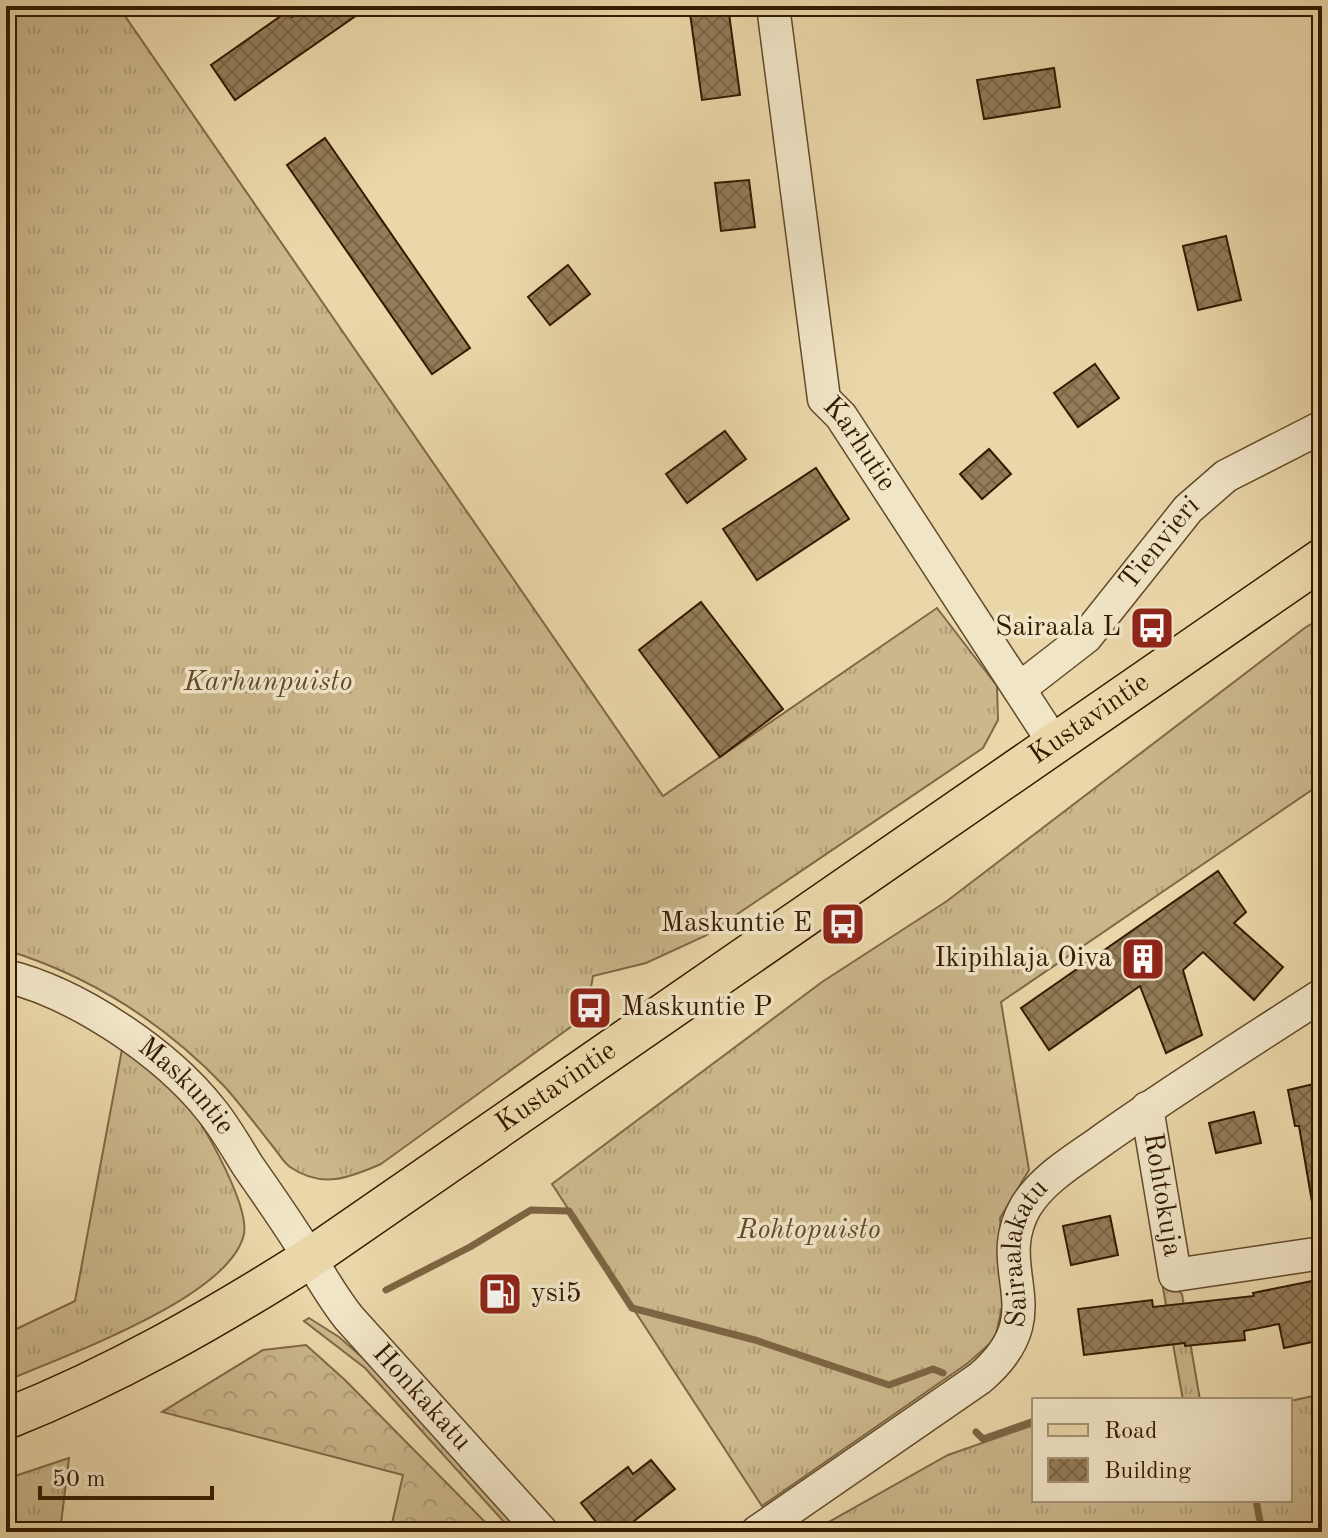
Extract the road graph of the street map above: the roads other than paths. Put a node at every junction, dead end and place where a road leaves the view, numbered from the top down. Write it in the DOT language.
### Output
graph roads {
  1 [pos="773,6"];
  2 [pos="1322,427"];
  3 [pos="1322,559"];
  4 [pos="1019,689"];
  5 [pos="1054,743"];
  6 [pos="6,976"];
  7 [pos="1322,995"];
  8 [pos="1147,1108"];
  9 [pos="1322,1253"];
  10 [pos="310,1258"];
  11 [pos="6,1419"];
  12 [pos="542,1532"];
  13 [pos="757,1532"];
  1 -- 4 [label="street, Karhutie"];
  2 -- 4 [label="street, Tienvieri"];
  3 -- 5 [label="main road, Kustavintie"];
  4 -- 5 [label="street, Karhutie"];
  5 -- 10 [label="main road, Kustavintie"];
  6 -- 10 [label="street, Maskuntie"];
  7 -- 8 [label="street, Sairaalakatu"];
  8 -- 9 [label="street, Rohtokuja"];
  8 -- 13 [label="street, Sairaalakatu"];
  10 -- 11 [label="main road, Kustavintie"];
  10 -- 12 [label="street, Honkakatu"];
}
